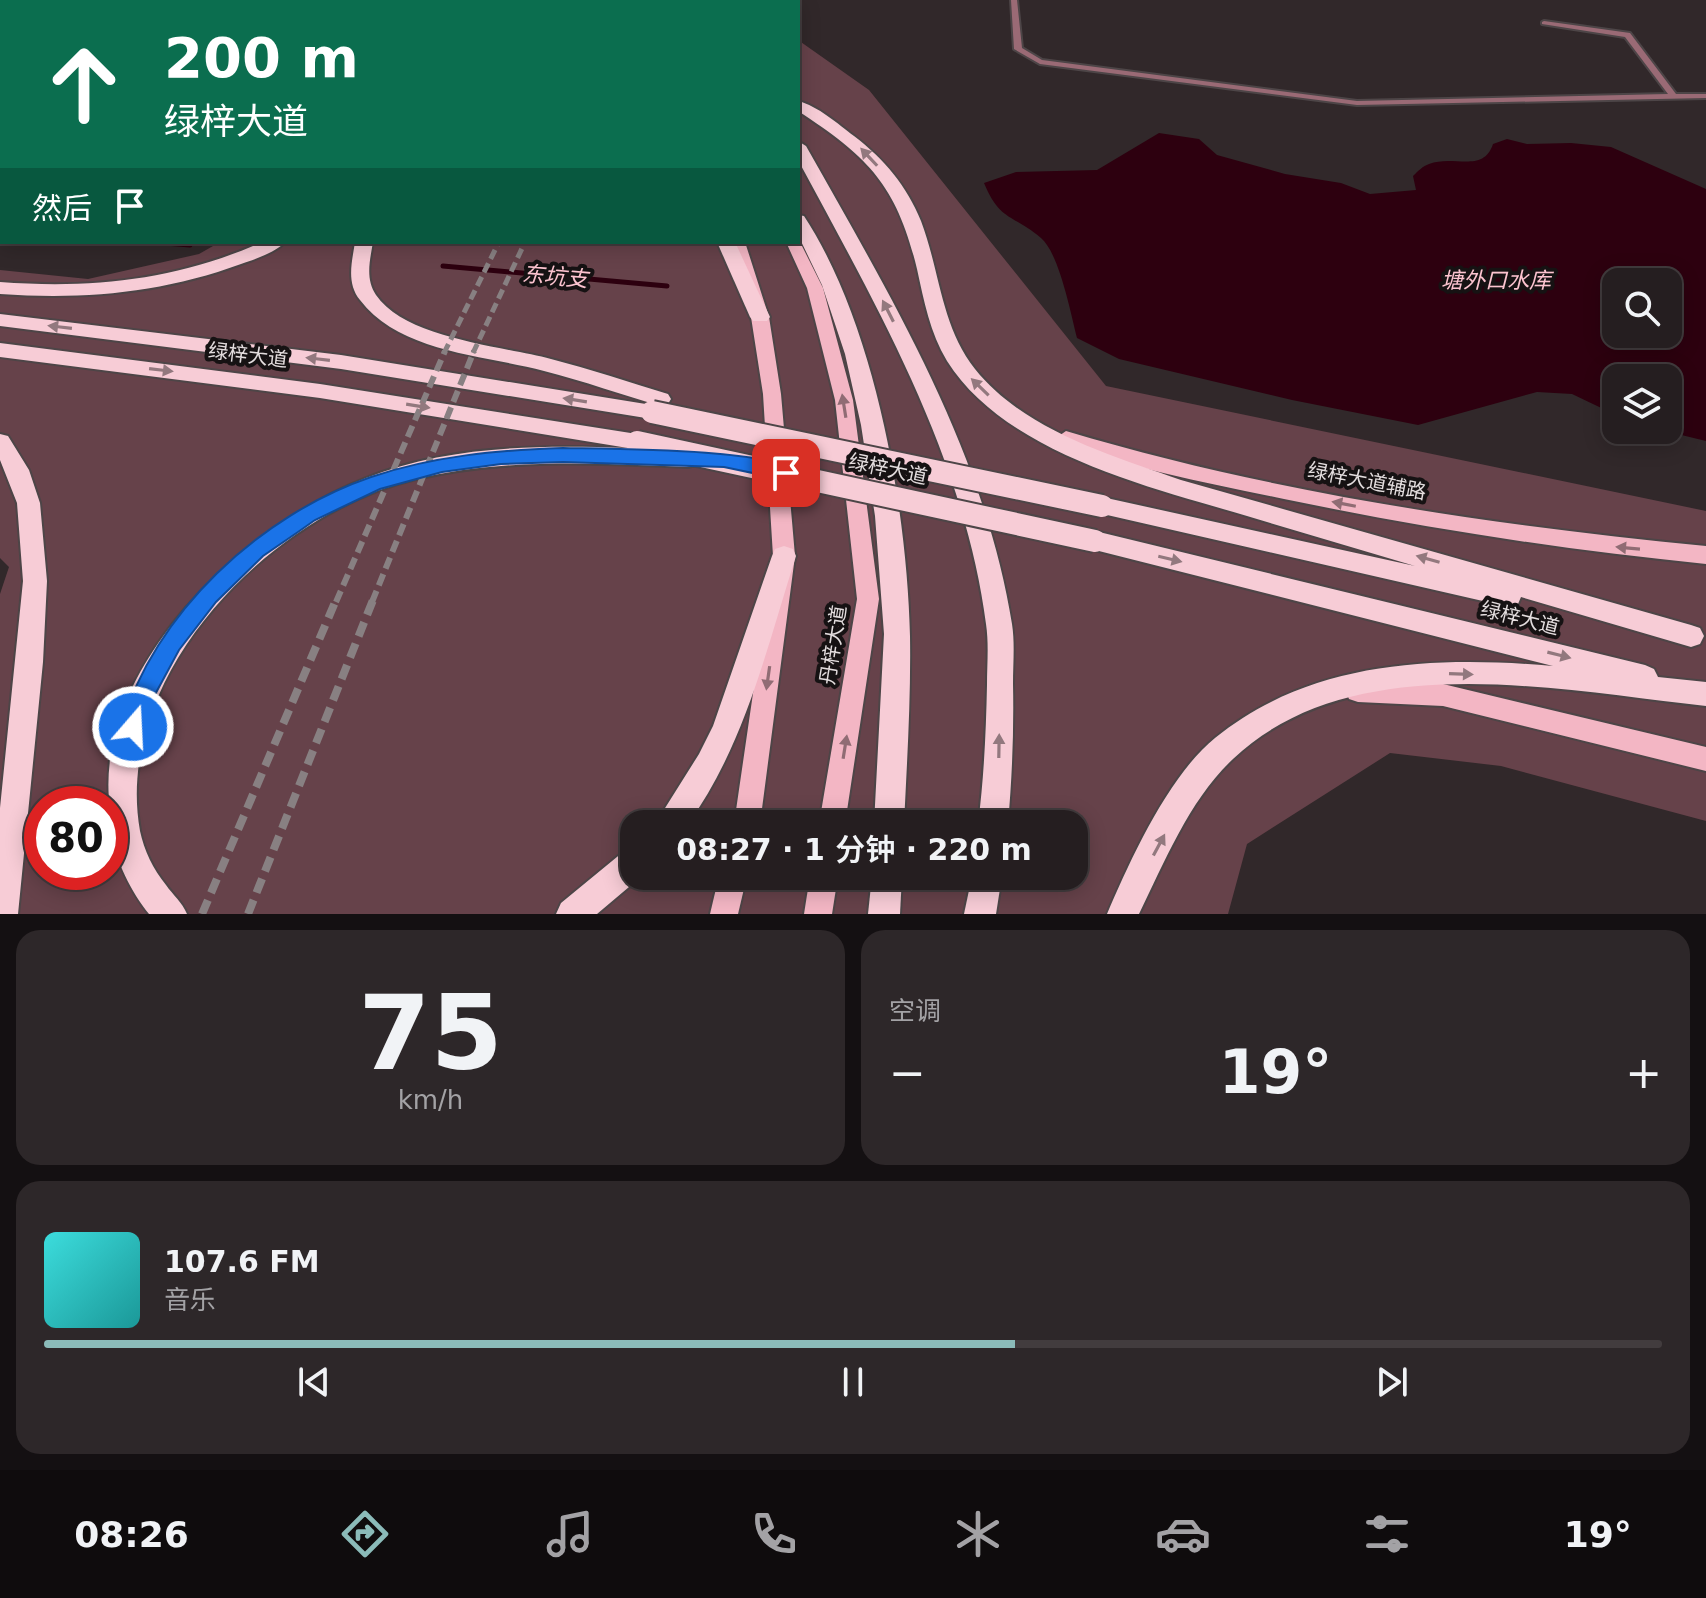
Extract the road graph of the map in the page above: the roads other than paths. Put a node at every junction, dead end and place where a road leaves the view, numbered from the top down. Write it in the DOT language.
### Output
graph roads {
  1 [pos="1014,0"];
  2 [pos="1544,23"];
  3 [pos="1673,96"];
  4 [pos="1706,96"];
  5 [pos="800,106"];
  6 [pos="800,150"];
  7 [pos="800,223"];
  8 [pos="271,244"];
  9 [pos="364,244"];
  10 [pos="727,244"];
  11 [pos="738,244"];
  12 [pos="795,244"];
  13 [pos="0,288"];
  14 [pos="760,317"];
  15 [pos="0,320"];
  16 [pos="0,350"];
  17 [pos="657,406"];
  18 [pos="1026,423"];
  19 [pos="0,442"];
  20 [pos="632,449"];
  21 [pos="1706,555"];
  22 [pos="784,556"];
  23 [pos="1699,638"];
  24 [pos="1326,691"];
  25 [pos="1706,693"];
  26 [pos="1706,759"];
  27 [pos="682,810"];
  28 [pos="749,810"];
  29 [pos="834,810"];
  30 [pos="890,810"];
  31 [pos="994,810"];
  32 [pos="9,867"];
  33 [pos="620,875"];
  34 [pos="730,890"];
  35 [pos="822,890"];
  36 [pos="886,890"];
  37 [pos="984,890"];
  38 [pos="2,914"];
  39 [pos="10,914"];
  40 [pos="171,914"];
  41 [pos="572,914"];
  42 [pos="724,914"];
  43 [pos="818,914"];
  44 [pos="884,914"];
  45 [pos="980,914"];
  46 [pos="1123,914"];
  1 -- 3 [label="lane"];
  2 -- 3 [label="lane"];
  3 -- 4 [label="lane"];
  18 -- 5 [label="highway, one-way"];
  31 -- 6 [label="highway, one-way"];
  7 -- 30 [label="highway"];
  8 -- 13 [label="highway"];
  9 -- 17 [label="highway"];
  10 -- 14 [label="highway"];
  11 -- 14 [label="main road"];
  29 -- 12 [label="main road, 丹梓大道, one-way"];
  14 -- 22 [label="main road"];
  17 -- 15 [label="highway, 绿梓大道, one-way"];
  16 -- 20 [label="highway, 绿梓大道, one-way"];
  17 -- 23 [label="highway, 绿梓大道, bridge"];
  21 -- 18 [label="main road, 绿梓大道辅路, one-way"];
  23 -- 18 [label="highway, one-way"];
  19 -- 32 [label="highway"];
  20 -- 25 [label="highway, 绿梓大道, one-way, bridge"];
  20 -- 40 [label="highway"];
  22 -- 27 [label="highway"];
  22 -- 28 [label="main road, one-way"];
  24 -- 25 [label="highway, one-way"];
  24 -- 26 [label="main road"];
  46 -- 24 [label="highway, one-way"];
  32 -- 38 [label="highway"];
  32 -- 39 [label="highway"];
  33 -- 41 [label="highway"];
  34 -- 42 [label="main road"];
  35 -- 43 [label="main road"];
  36 -- 44 [label="highway"];
  37 -- 45 [label="highway"];
}
